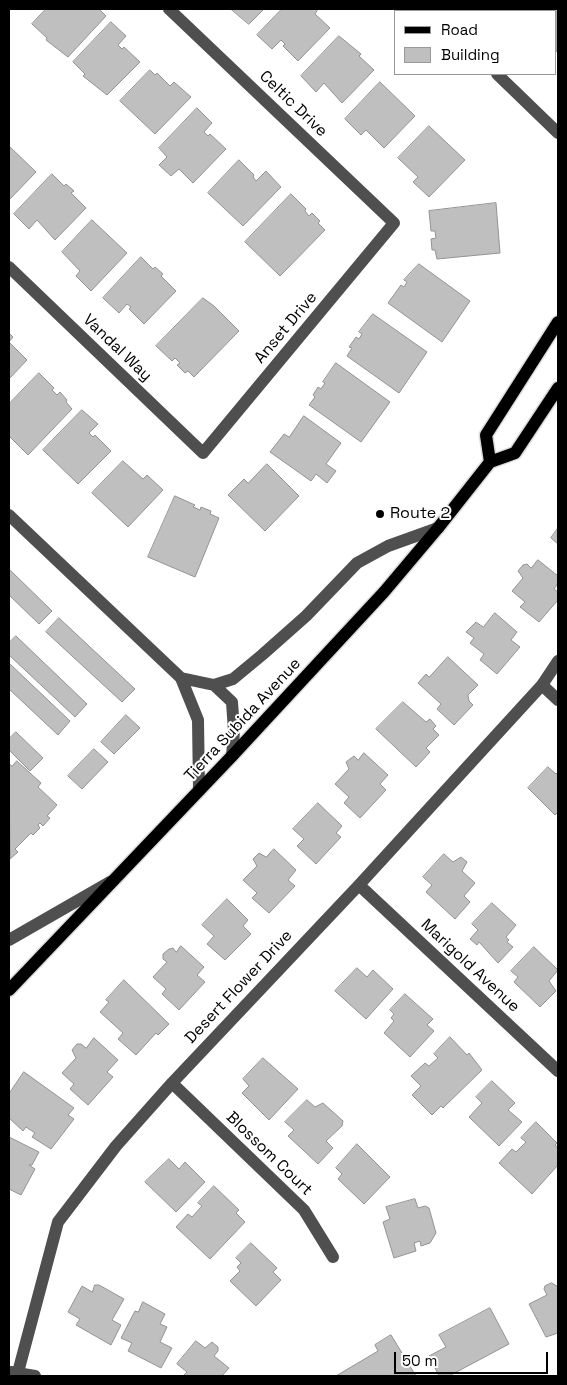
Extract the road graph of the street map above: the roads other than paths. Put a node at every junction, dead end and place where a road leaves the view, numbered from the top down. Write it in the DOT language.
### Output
graph roads {
  1 [pos="170,9"];
  2 [pos="498,75"];
  3 [pos="558,133"];
  4 [pos="394,223"];
  5 [pos="9,267"];
  6 [pos="558,322"];
  7 [pos="558,388"];
  8 [pos="203,453"];
  9 [pos="490,462"];
  10 [pos="9,514"];
  11 [pos="438,528"];
  12 [pos="558,662"];
  13 [pos="181,678"];
  14 [pos="214,685"];
  15 [pos="542,685"];
  16 [pos="558,700"];
  17 [pos="232,756"];
  18 [pos="199,790"];
  19 [pos="116,878"];
  20 [pos="359,885"];
  21 [pos="9,940"];
  22 [pos="9,990"];
  23 [pos="558,1071"];
  24 [pos="172,1083"];
  25 [pos="333,1258"];
  26 [pos="14,1373"];
  27 [pos="35,1376"];
  1 -- 4 [label="street, Celtic Drive"];
  2 -- 3 [label="street"];
  4 -- 8 [label="street, Anset Drive"];
  5 -- 8 [label="street, Vandal Way"];
  6 -- 9 [label="main road"];
  7 -- 9 [label="main road"];
  9 -- 11 [label="main road, Tierra Subida Avenue"];
  10 -- 13 [label="street"];
  11 -- 14 [label="street"];
  11 -- 17 [label="main road, Tierra Subida Avenue"];
  12 -- 15 [label="street, Desert Flower Drive"];
  13 -- 14 [label="street"];
  13 -- 18 [label="street"];
  14 -- 17 [label="street"];
  15 -- 16 [label="street"];
  15 -- 20 [label="street, Desert Flower Drive"];
  17 -- 18 [label="main road, Tierra Subida Avenue"];
  18 -- 19 [label="main road, Tierra Subida Avenue"];
  19 -- 21 [label="street"];
  19 -- 22 [label="main road, Tierra Subida Avenue"];
  20 -- 23 [label="street, Marigold Avenue"];
  20 -- 24 [label="street, Desert Flower Drive"];
  24 -- 25 [label="street, Blossom Court"];
  24 -- 26 [label="street, Desert Flower Drive"];
  26 -- 27 [label="street"];
}
